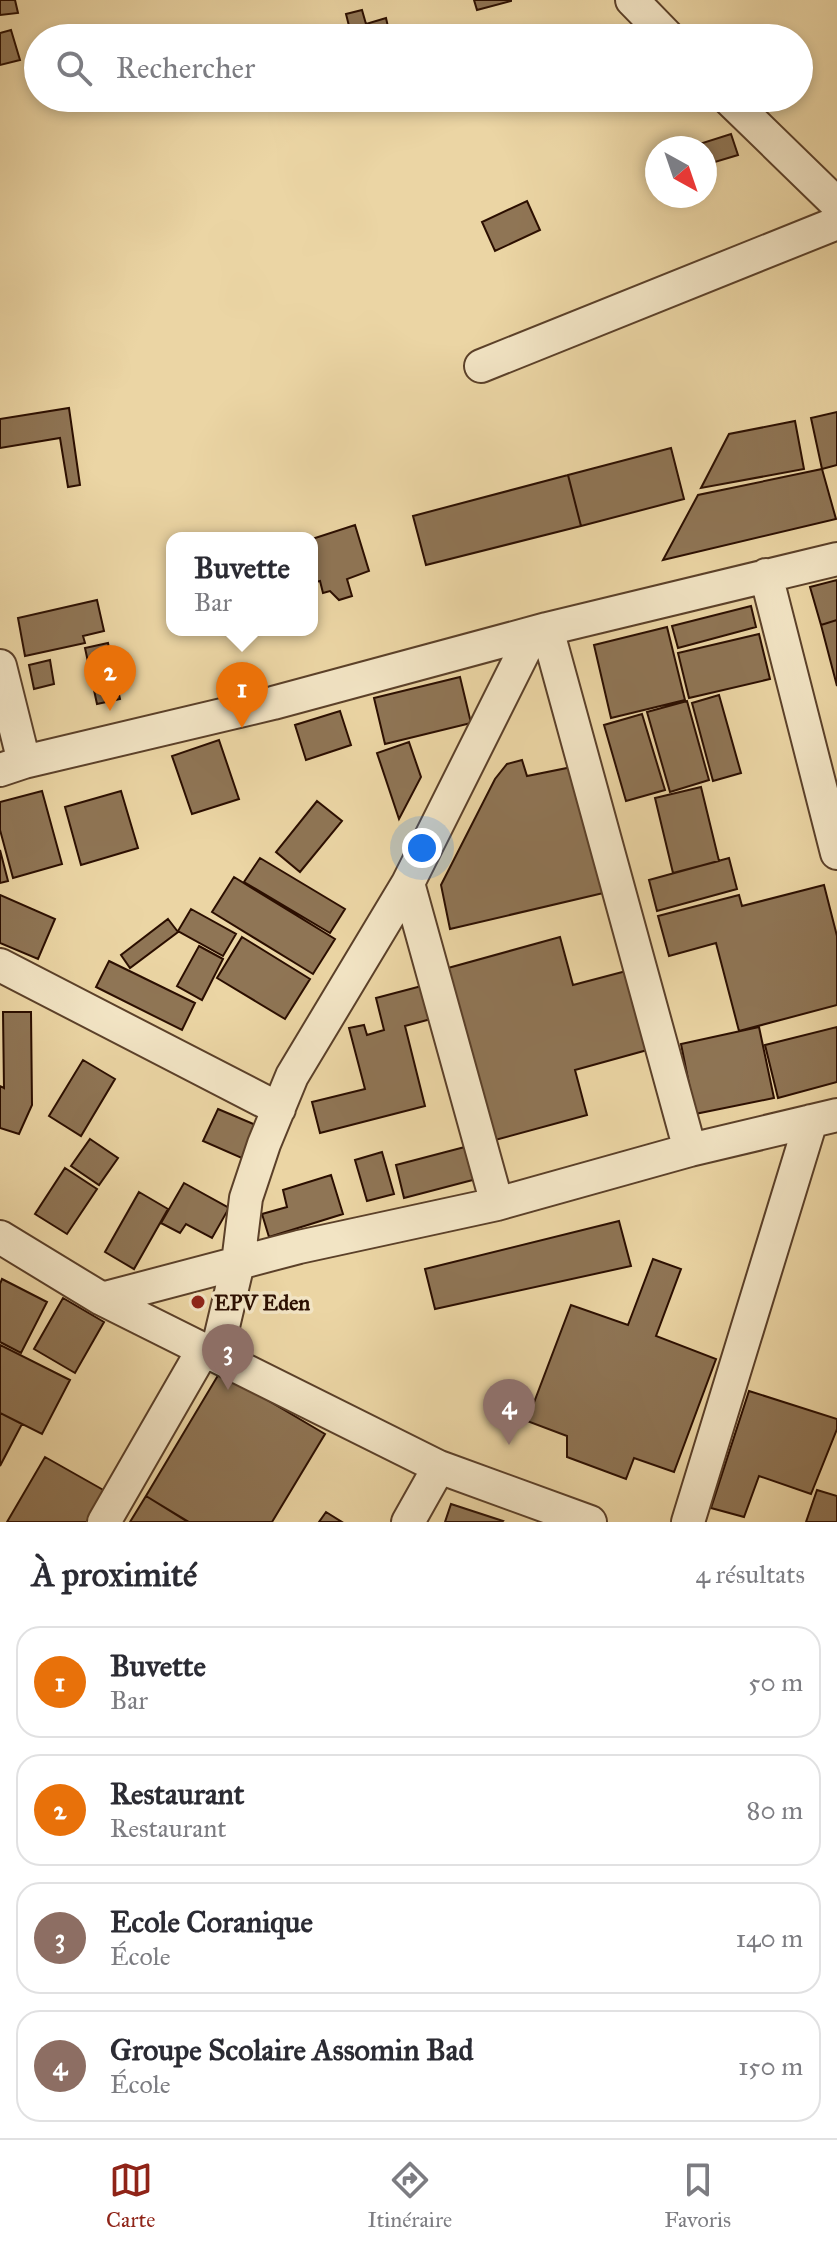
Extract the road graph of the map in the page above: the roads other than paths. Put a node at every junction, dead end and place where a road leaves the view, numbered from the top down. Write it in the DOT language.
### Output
graph roads {
  1 [pos="632,0"];
  2 [pos="655,24"];
  3 [pos="742,112"];
  4 [pos="837,204"];
  5 [pos="837,223"];
  6 [pos="481,366"];
  7 [pos="837,559"];
  8 [pos="766,575"];
  9 [pos="540,631"];
  10 [pos="0,666"];
  11 [pos="12,766"];
  12 [pos="837,853"];
  13 [pos="408,883"];
  14 [pos="0,965"];
  15 [pos="279,1109"];
  16 [pos="824,1118"];
  17 [pos="690,1150"];
  18 [pos="497,1204"];
  19 [pos="0,1237"];
  20 [pos="238,1263"];
  21 [pos="102,1299"];
  22 [pos="210,1353"];
  23 [pos="439,1467"];
  24 [pos="104,1522"];
  25 [pos="408,1522"];
  26 [pos="590,1522"];
  27 [pos="688,1522"];
  1 -- 2 [label="street"];
  3 -- 4 [label="street"];
  5 -- 6 [label="street"];
  7 -- 8 [label="street"];
  8 -- 9 [label="street"];
  8 -- 12 [label="street"];
  9 -- 11 [label="street"];
  9 -- 13 [label="street"];
  9 -- 17 [label="street"];
  10 -- 11 [label="street"];
  13 -- 15 [label="street"];
  13 -- 18 [label="street"];
  14 -- 15 [label="street"];
  15 -- 20 [label="street"];
  16 -- 17 [label="street"];
  16 -- 27 [label="street"];
  17 -- 18 [label="street"];
  18 -- 20 [label="street"];
  19 -- 21 [label="street"];
  20 -- 21 [label="street"];
  20 -- 22 [label="street"];
  21 -- 22 [label="street"];
  22 -- 23 [label="street"];
  22 -- 24 [label="street"];
  23 -- 25 [label="street"];
  23 -- 26 [label="street"];
}
